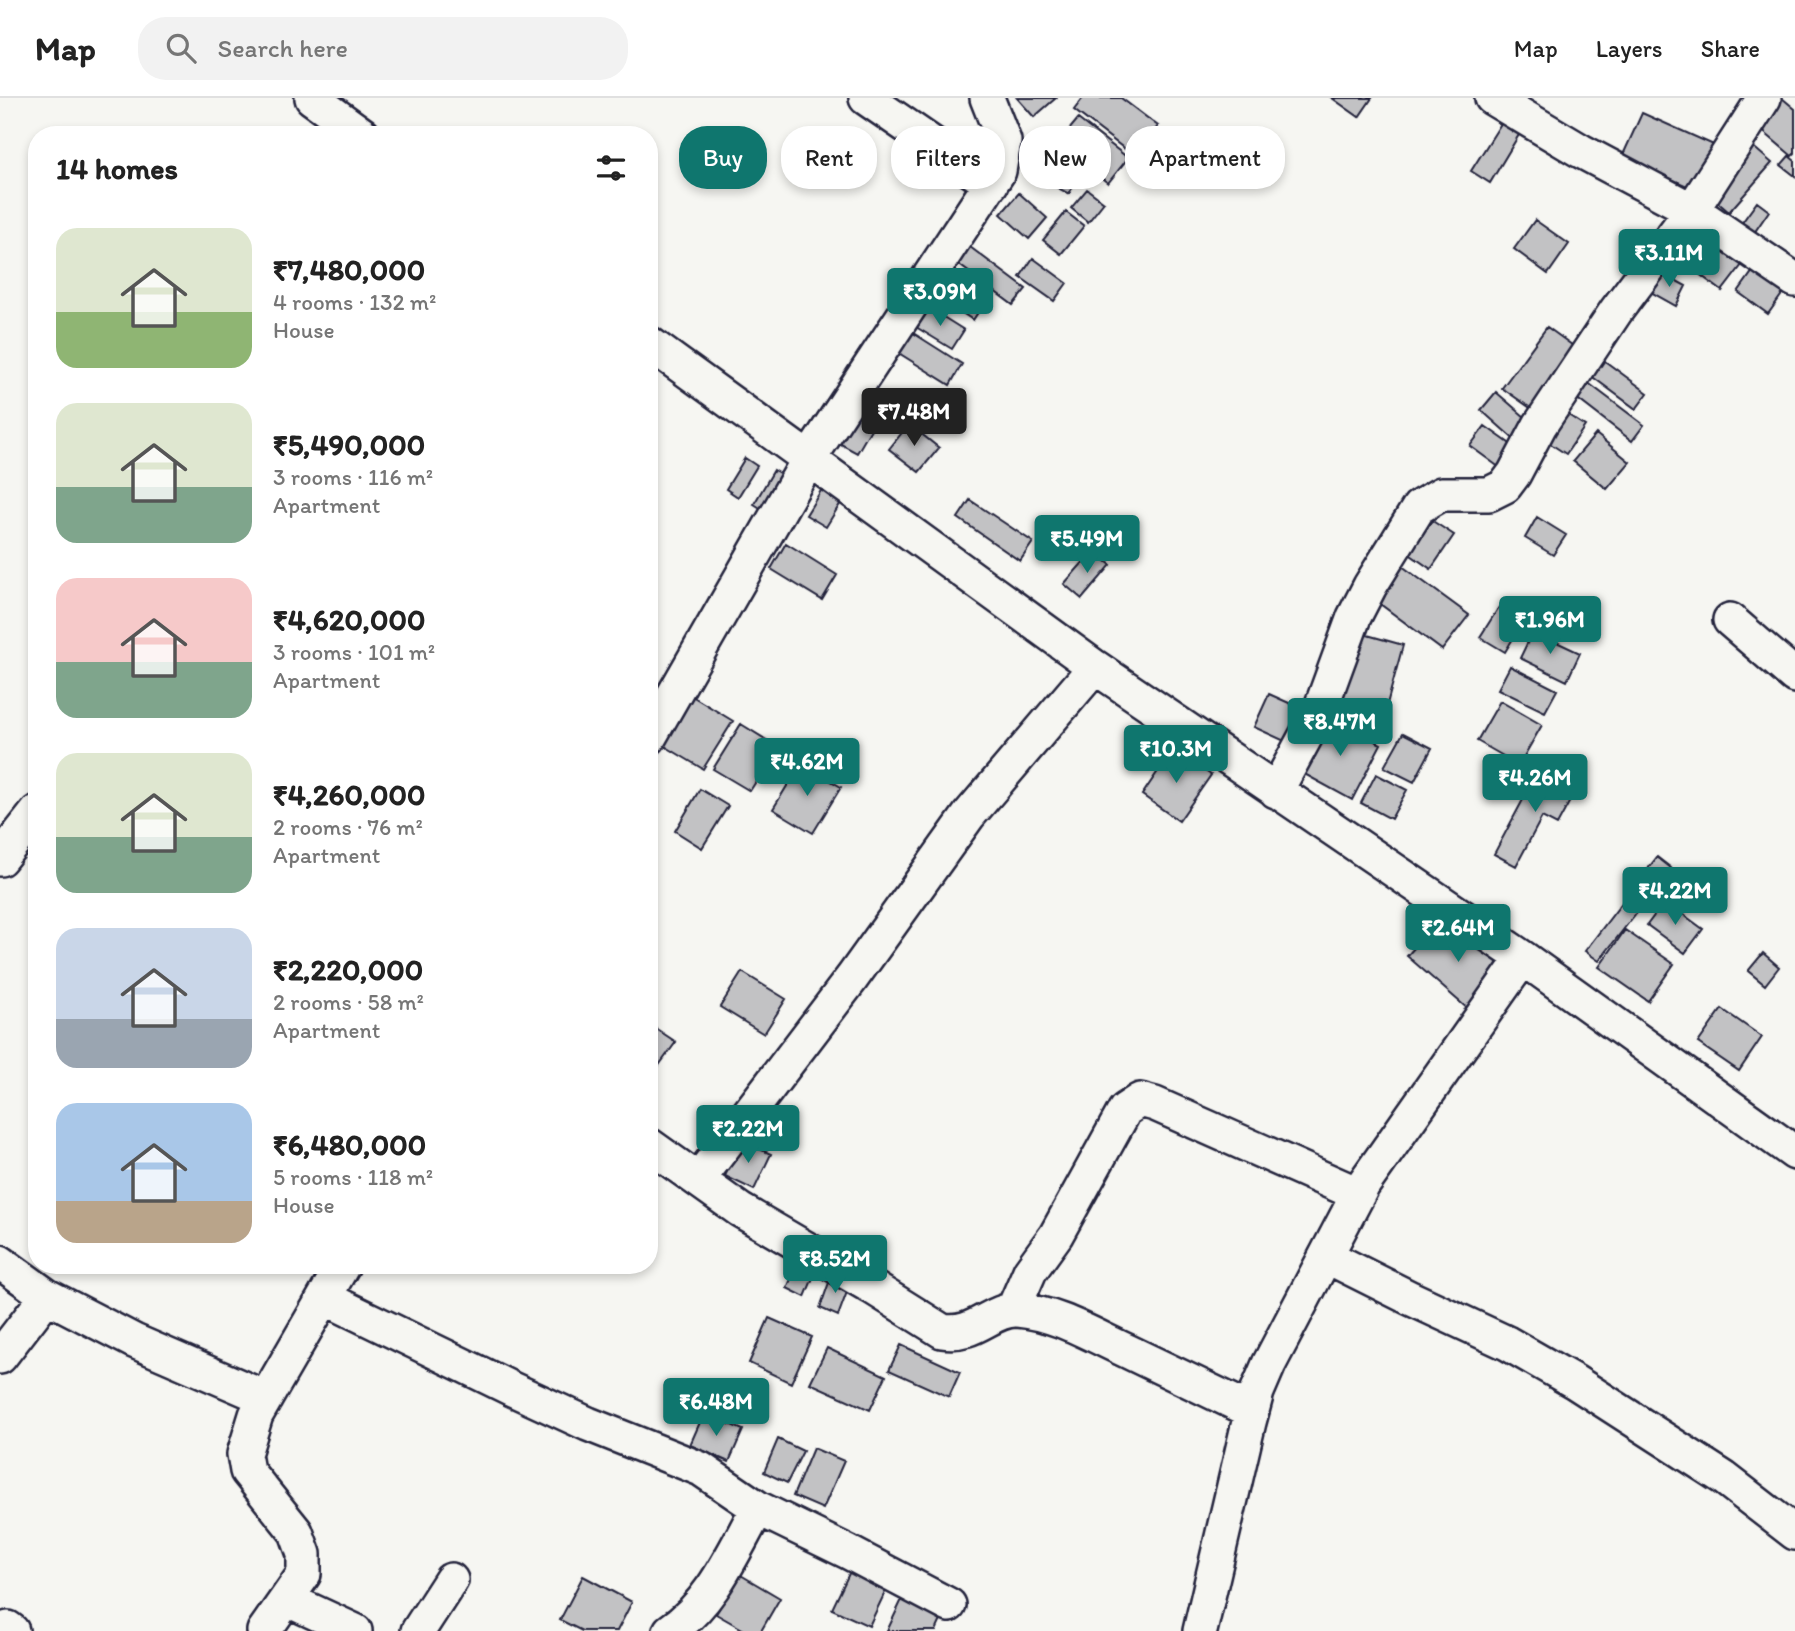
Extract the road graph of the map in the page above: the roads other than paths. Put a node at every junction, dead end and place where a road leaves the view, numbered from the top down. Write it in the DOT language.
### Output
graph roads {
  1 [pos="312,98"];
  2 [pos="866,98"];
  3 [pos="987,98"];
  4 [pos="1492,98"];
  5 [pos="1764,98"];
  6 [pos="351,126"];
  7 [pos="907,126"];
  8 [pos="998,126"];
  9 [pos="988,189"];
  10 [pos="1692,210"];
  11 [pos="1795,280"];
  12 [pos="658,350"];
  13 [pos="809,459"];
  14 [pos="1730,620"];
  15 [pos="1095,667"];
  16 [pos="1795,676"];
  17 [pos="658,722"];
  18 [pos="1276,791"];
  19 [pos="28,823"];
  20 [pos="0,859"];
  21 [pos="1523,958"];
  22 [pos="658,1151"];
  23 [pos="1795,1153"];
  24 [pos="698,1180"];
  25 [pos="1358,1194"];
  26 [pos="1326,1256"];
  27 [pos="0,1262"];
  28 [pos="338,1274"];
  29 [pos="47,1296"];
  30 [pos="325,1298"];
  31 [pos="1013,1310"];
  32 [pos="0,1357"];
  33 [pos="266,1398"];
  34 [pos="1252,1410"];
  35 [pos="758,1508"];
  36 [pos="1795,1533"];
  37 [pos="452,1580"];
  38 [pos="288,1600"];
  39 [pos="949,1605"];
  40 [pos="682,1628"];
  41 [pos="264,1631"];
  42 [pos="355,1631"];
  43 [pos="418,1631"];
  44 [pos="1200,1631"];
  1 -- 6 [label="street"];
  2 -- 7 [label="street"];
  3 -- 8 [label="street"];
  4 -- 10 [label="street"];
  5 -- 10 [label="street"];
  9 -- 13 [label="street"];
  10 -- 11 [label="street"];
  10 -- 18 [label="street"];
  12 -- 13 [label="street"];
  13 -- 15 [label="street"];
  13 -- 17 [label="street"];
  14 -- 16 [label="street"];
  15 -- 18 [label="street"];
  15 -- 24 [label="street"];
  18 -- 21 [label="street"];
  19 -- 20 [label="street"];
  21 -- 23 [label="street"];
  21 -- 25 [label="street"];
  22 -- 24 [label="street"];
  24 -- 31 [label="street"];
  25 -- 26 [label="street"];
  25 -- 31 [label="street"];
  26 -- 34 [label="street"];
  26 -- 36 [label="street"];
  27 -- 29 [label="street"];
  28 -- 30 [label="street"];
  29 -- 32 [label="street"];
  29 -- 33 [label="street"];
  30 -- 33 [label="street"];
  30 -- 35 [label="street"];
  31 -- 34 [label="street"];
  33 -- 38 [label="street"];
  34 -- 44 [label="street"];
  35 -- 39 [label="street"];
  35 -- 40 [label="street"];
  37 -- 43 [label="street"];
  38 -- 41 [label="street"];
  38 -- 42 [label="street"];
}
